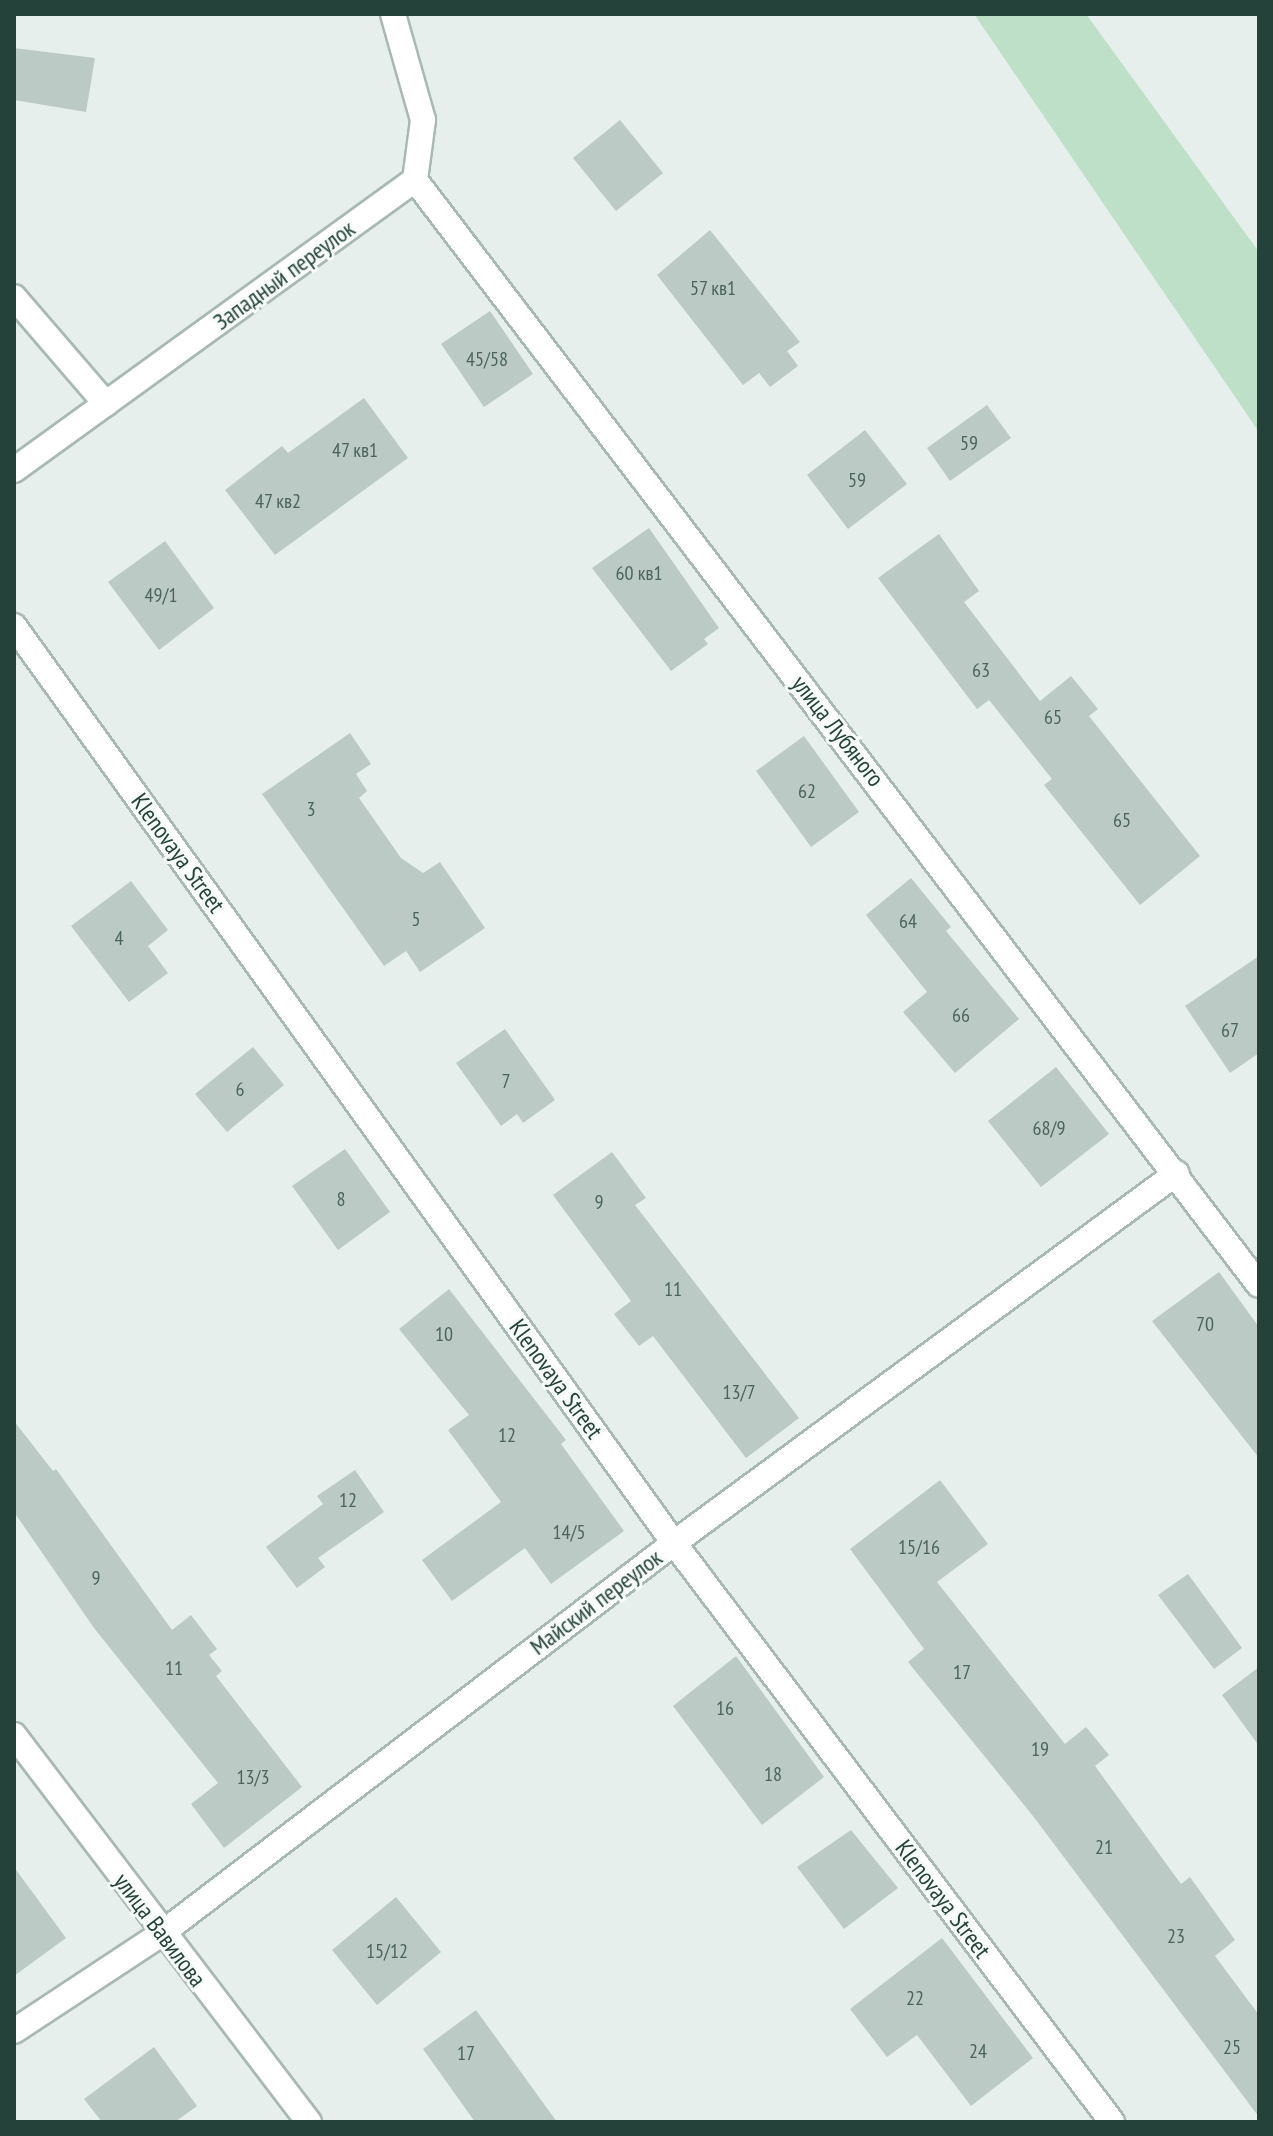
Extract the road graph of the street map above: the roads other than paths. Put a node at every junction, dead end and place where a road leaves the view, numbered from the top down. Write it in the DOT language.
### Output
graph roads {
  1 [pos="393,14"];
  2 [pos="415,180"];
  3 [pos="14,297"];
  4 [pos="106,404"];
  5 [pos="14,470"];
  6 [pos="14,626"];
  7 [pos="1177,1173"];
  8 [pos="1259,1285"];
  9 [pos="674,1543"];
  10 [pos="14,1735"];
  11 [pos="161,1934"];
  12 [pos="14,2031"];
  13 [pos="309,2122"];
  14 [pos="1112,2122"];
  1 -- 2 [label="street"];
  2 -- 4 [label="street, Западный переулок"];
  2 -- 7 [label="street, улица Лубяного"];
  3 -- 4 [label="street"];
  4 -- 5 [label="street, Западный переулок"];
  6 -- 9 [label="street, Klenovaya Street"];
  7 -- 8 [label="street, улица Лубяного"];
  7 -- 9 [label="street, Майский переулок"];
  9 -- 11 [label="street, Майский переулок"];
  9 -- 14 [label="street, Klenovaya Street"];
  10 -- 11 [label="street, улица Вавилова"];
  11 -- 12 [label="street, Майский переулок"];
  11 -- 13 [label="street, улица Вавилова"];
}
